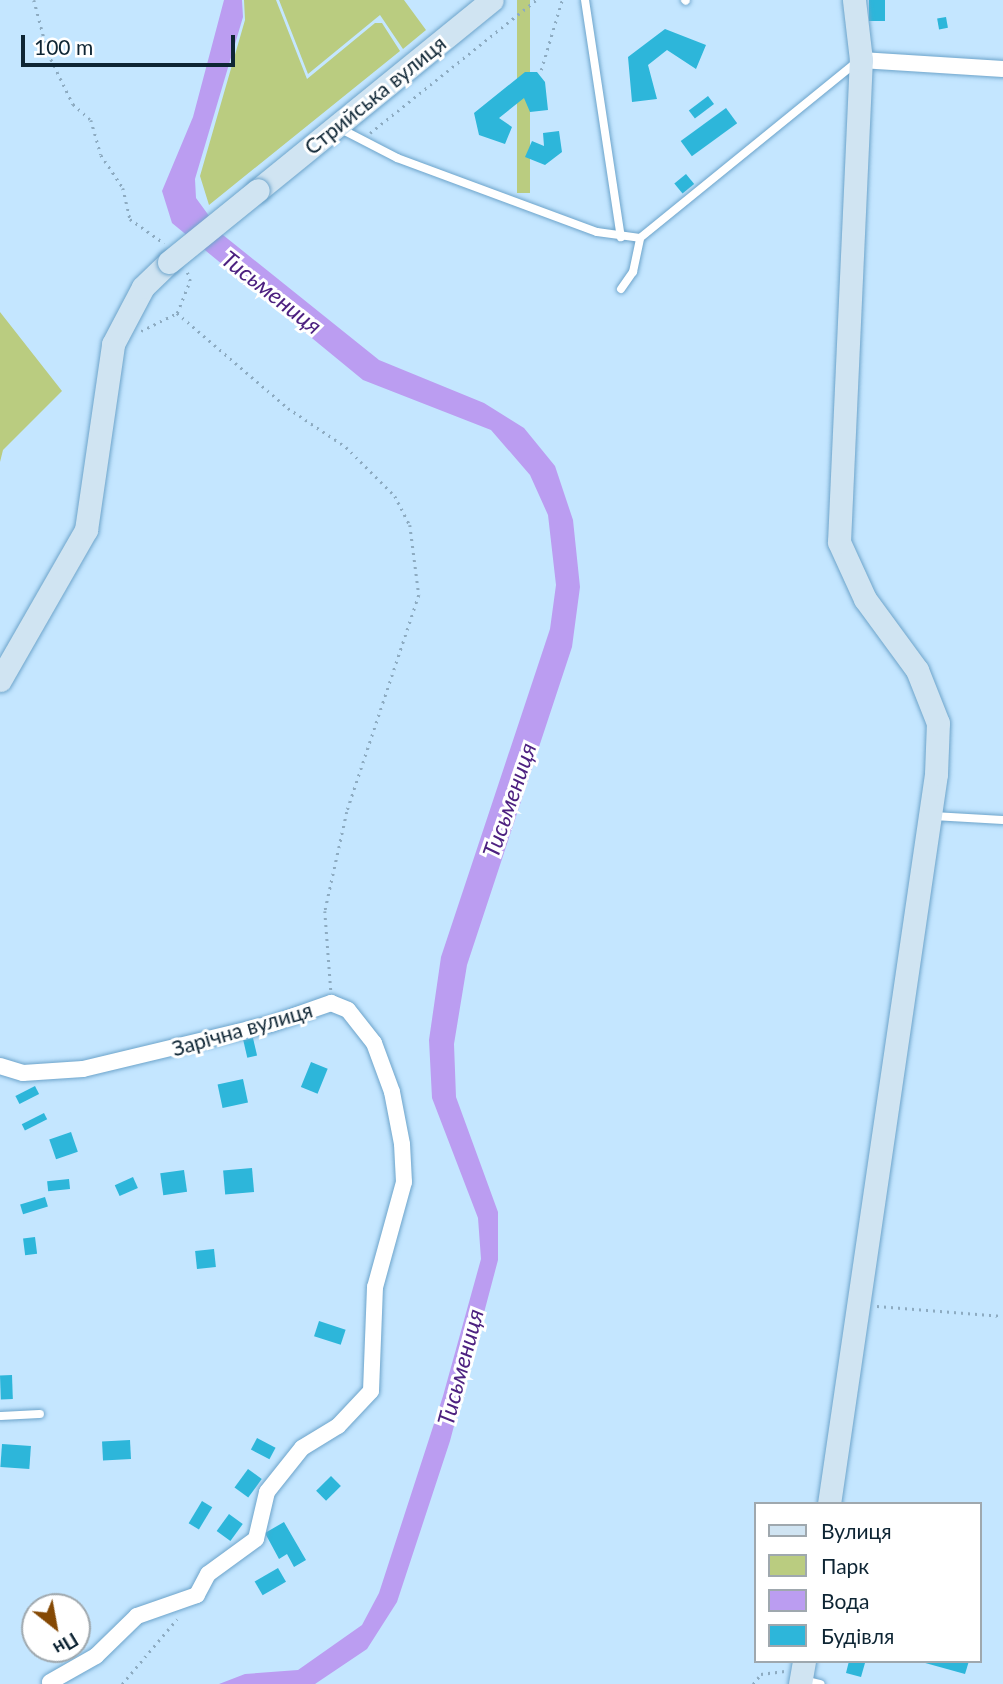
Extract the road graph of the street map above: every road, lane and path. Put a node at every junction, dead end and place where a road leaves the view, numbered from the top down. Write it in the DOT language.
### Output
graph roads {
  1 [pos="34,0"];
  2 [pos="492,0"];
  3 [pos="536,0"];
  4 [pos="562,0"];
  5 [pos="585,0"];
  6 [pos="854,0"];
  7 [pos="861,60"];
  8 [pos="1003,69"];
  9 [pos="541,70"];
  10 [pos="337,126"];
  11 [pos="362,139"];
  12 [pos="621,237"];
  13 [pos="640,238"];
  14 [pos="175,259"];
  15 [pos="621,289"];
  16 [pos="177,313"];
  17 [pos="113,344"];
  18 [pos="0,680"];
  19 [pos="930,816"];
  20 [pos="1003,820"];
  21 [pos="331,1003"];
  22 [pos="0,1066"];
  23 [pos="860,1305"];
  24 [pos="1003,1317"];
  25 [pos="40,1414"];
  26 [pos="0,1416"];
  27 [pos="829,1502"];
  28 [pos="197,1595"];
  29 [pos="805,1676"];
  30 [pos="50,1682"];
  31 [pos="121,1684"];
  32 [pos="753,1684"];
  1 -- 14 [label="path"];
  2 -- 10 [label="street, Стрийська вулиця"];
  3 -- 11 [label="path"];
  4 -- 9 [label="path"];
  5 -- 12 [label="lane"];
  6 -- 7 [label="street"];
  7 -- 8 [label="street"];
  7 -- 13 [label="lane"];
  7 -- 19 [label="street"];
  10 -- 11 [label="lane"];
  10 -- 14 [label="street, Стрийська вулиця, bridge"];
  11 -- 12 [label="lane"];
  12 -- 13 [label="lane"];
  13 -- 15 [label="lane"];
  14 -- 16 [label="path"];
  14 -- 17 [label="street, Стрийська вулиця"];
  16 -- 17 [label="path"];
  16 -- 21 [label="path"];
  17 -- 18 [label="street, Стрийська вулиця"];
  19 -- 20 [label="lane"];
  19 -- 23 [label="street"];
  21 -- 22 [label="street, Зарічна вулиця"];
  21 -- 28 [label="street, Зарічна вулиця"];
  23 -- 24 [label="path"];
  23 -- 27 [label="street"];
  25 -- 26 [label="lane"];
  28 -- 30 [label="street"];
  28 -- 31 [label="path"];
  29 -- 32 [label="path"];
}
